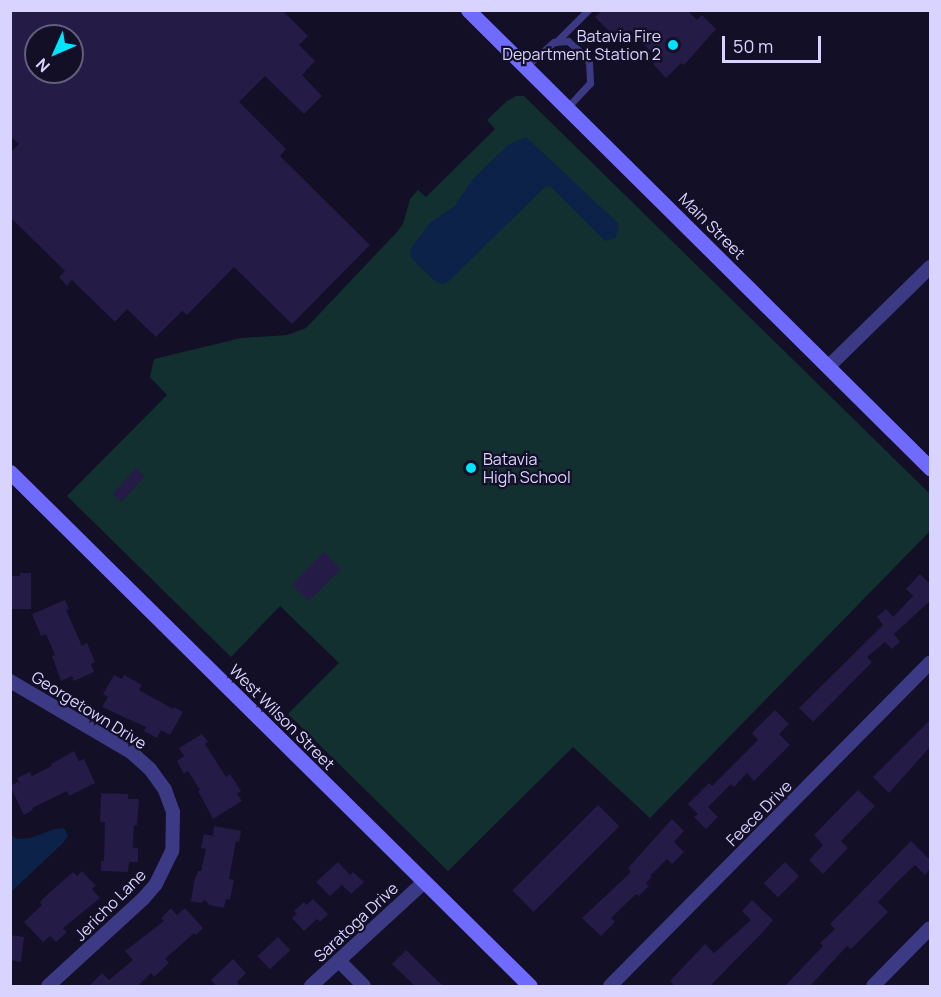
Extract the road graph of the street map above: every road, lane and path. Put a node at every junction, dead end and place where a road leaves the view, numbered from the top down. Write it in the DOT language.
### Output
graph roads {
  1 [pos="468,10"];
  2 [pos="588,10"];
  3 [pos="556,42"];
  4 [pos="525,67"];
  5 [pos="567,108"];
  6 [pos="930,267"];
  7 [pos="828,367"];
  8 [pos="930,468"];
  9 [pos="10,472"];
  10 [pos="930,663"];
  11 [pos="10,681"];
  12 [pos="174,834"];
  13 [pos="424,882"];
  14 [pos="930,928"];
  15 [pos="339,961"];
  16 [pos="48,987"];
  17 [pos="311,987"];
  18 [pos="364,987"];
  19 [pos="530,987"];
  20 [pos="610,987"];
  21 [pos="873,987"];
  1 -- 4 [label="main road, Main Street"];
  2 -- 3 [label="lane"];
  3 -- 4 [label="lane"];
  3 -- 5 [label="lane"];
  4 -- 5 [label="main road, Main Street"];
  5 -- 7 [label="main road, Main Street"];
  6 -- 7 [label="street"];
  7 -- 8 [label="main road, Main Street"];
  9 -- 13 [label="main road, West Wilson Street"];
  10 -- 20 [label="street, Feece Drive"];
  11 -- 12 [label="street, Georgetown Drive"];
  12 -- 16 [label="street, Jericho Lane"];
  13 -- 15 [label="street, Saratoga Drive"];
  13 -- 19 [label="main road, West Wilson Street"];
  14 -- 21 [label="street"];
  15 -- 17 [label="street, Saratoga Drive"];
  15 -- 18 [label="street"];
}
